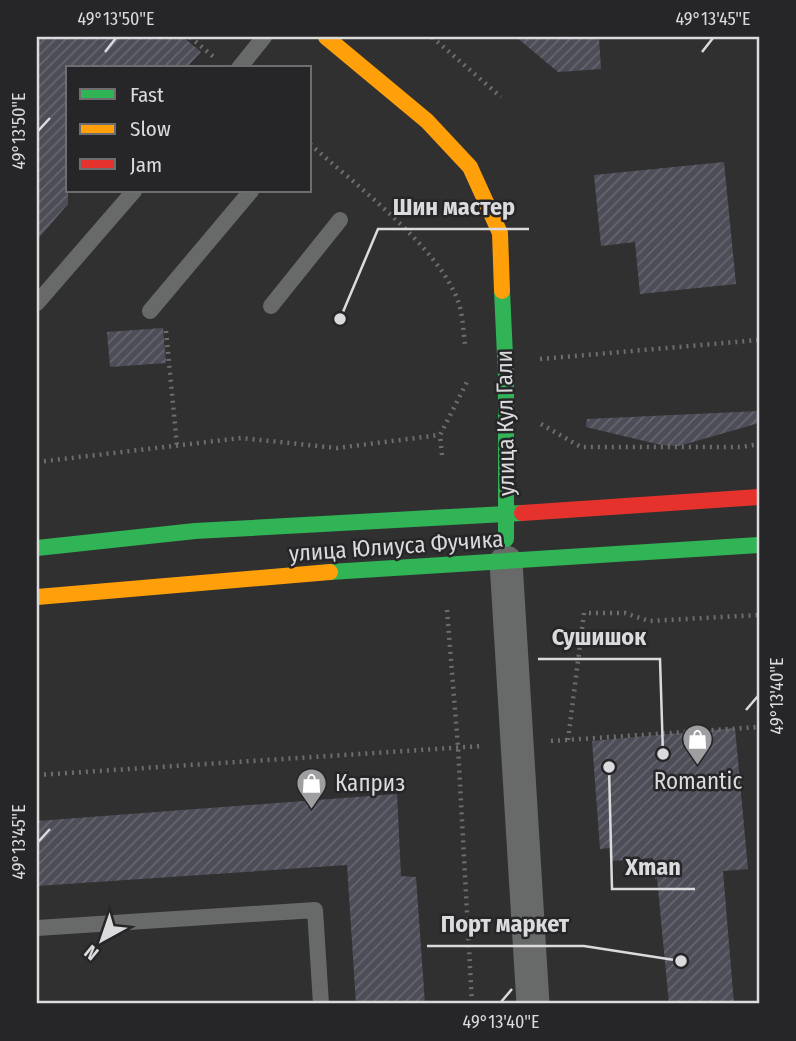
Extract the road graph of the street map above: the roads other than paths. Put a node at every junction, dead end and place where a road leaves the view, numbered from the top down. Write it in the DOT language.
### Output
graph roads {
  1 [pos="264,37"];
  2 [pos="326,37"];
  3 [pos="241,66"];
  4 [pos="133,192"];
  5 [pos="250,192"];
  6 [pos="340,220"];
  7 [pos="37,303"];
  8 [pos="271,306"];
  9 [pos="150,311"];
  10 [pos="759,497"];
  11 [pos="506,514"];
  12 [pos="759,545"];
  13 [pos="37,548"];
  14 [pos="506,562"];
  15 [pos="37,597"];
  16 [pos="37,928"];
  17 [pos="321,1004"];
  18 [pos="533,1004"];
  1 -- 3 [label="lane"];
  2 -- 11 [label="main road, улица Кул Гали"];
  4 -- 7 [label="lane"];
  5 -- 9 [label="lane"];
  6 -- 8 [label="lane"];
  10 -- 11 [label="main road, улица Юлиуса Фучика"];
  11 -- 13 [label="main road, улица Юлиуса Фучика"];
  11 -- 14 [label="main road, улица Кул Гали"];
  12 -- 14 [label="main road, улица Юлиуса Фучика"];
  14 -- 15 [label="main road, улица Юлиуса Фучика"];
  14 -- 18 [label="street, улица Кул Гали"];
  16 -- 17 [label="lane"];
}
